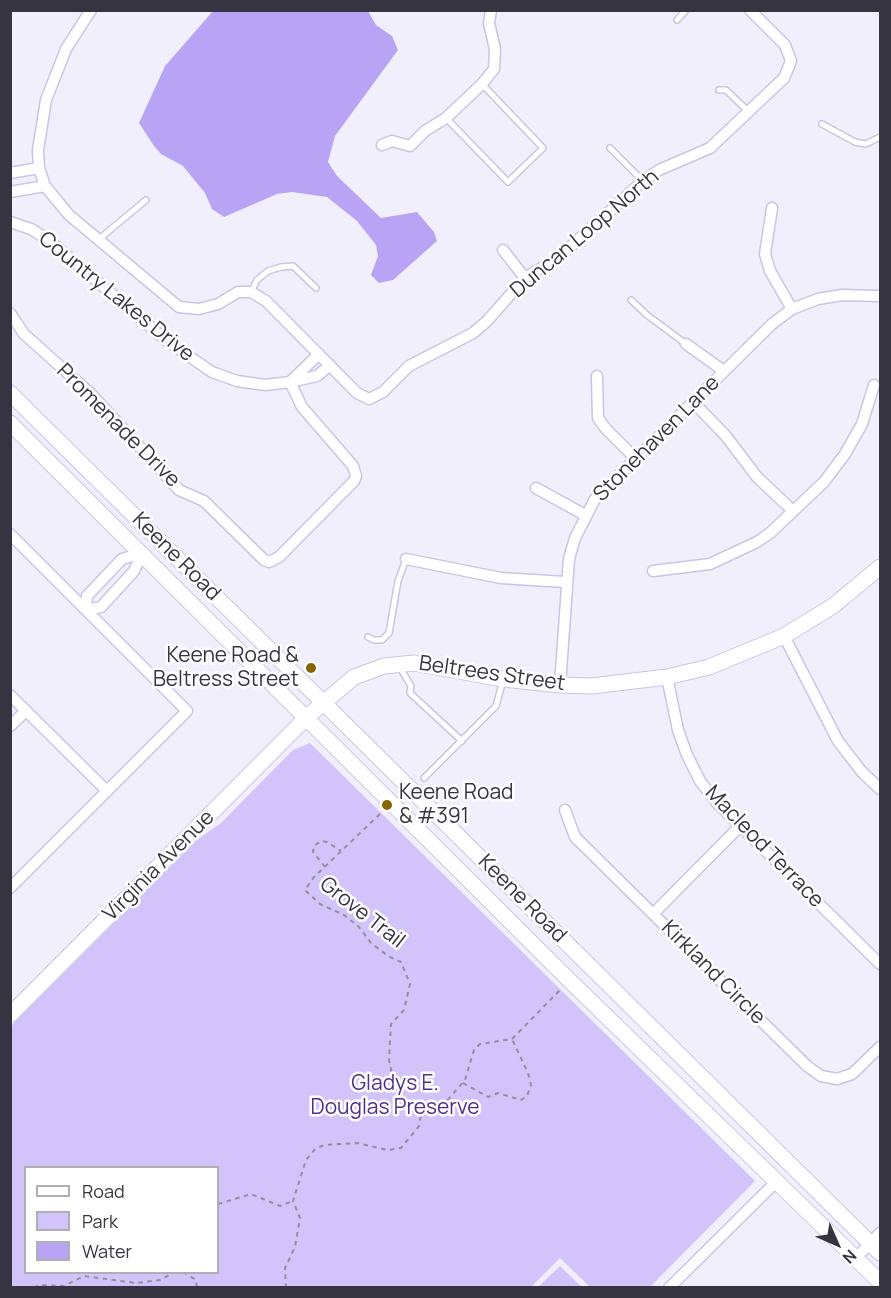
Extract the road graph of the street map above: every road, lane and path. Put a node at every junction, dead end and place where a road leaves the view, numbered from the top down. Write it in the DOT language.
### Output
graph roads {
  1 [pos="91,10"];
  2 [pos="491,10"];
  3 [pos="686,10"];
  4 [pos="750,10"];
  5 [pos="677,20"];
  6 [pos="482,84"];
  7 [pos="719,90"];
  8 [pos="750,112"];
  9 [pos="447,118"];
  10 [pos="822,124"];
  11 [pos="880,137"];
  12 [pos="382,145"];
  13 [pos="610,148"];
  14 [pos="39,168"];
  15 [pos="10,173"];
  16 [pos="643,181"];
  17 [pos="45,186"];
  18 [pos="10,192"];
  19 [pos="146,200"];
  20 [pos="772,208"];
  21 [pos="10,222"];
  22 [pos="98,240"];
  23 [pos="503,250"];
  24 [pos="525,278"];
  25 [pos="316,288"];
  26 [pos="251,292"];
  27 [pos="880,296"];
  28 [pos="632,300"];
  29 [pos="792,309"];
  30 [pos="10,313"];
  31 [pos="686,344"];
  32 [pos="319,354"];
  33 [pos="330,365"];
  34 [pos="724,371"];
  35 [pos="597,376"];
  36 [pos="290,382"];
  37 [pos="878,386"];
  38 [pos="10,393"];
  39 [pos="693,402"];
  40 [pos="10,423"];
  41 [pos="634,458"];
  42 [pos="536,488"];
  43 [pos="793,511"];
  44 [pos="585,515"];
  45 [pos="10,534"];
  46 [pos="142,554"];
  47 [pos="406,559"];
  48 [pos="880,567"];
  49 [pos="654,571"];
  50 [pos="565,582"];
  51 [pos="177,588"];
  52 [pos="86,610"];
  53 [pos="784,636"];
  54 [pos="368,637"];
  55 [pos="398,664"];
  56 [pos="667,677"];
  57 [pos="503,679"];
  58 [pos="560,685"];
  59 [pos="10,695"];
  60 [pos="322,702"];
  61 [pos="26,711"];
  62 [pos="307,717"];
  63 [pos="10,726"];
  64 [pos="462,741"];
  65 [pos="424,778"];
  66 [pos="880,789"];
  67 [pos="107,791"];
  68 [pos="564,810"];
  69 [pos="380,814"];
  70 [pos="740,826"];
  71 [pos="341,852"];
  72 [pos="325,867"];
  73 [pos="495,872"];
  74 [pos="10,888"];
  75 [pos="653,914"];
  76 [pos="880,964"];
  77 [pos="569,980"];
  78 [pos="10,1015"];
  79 [pos="512,1039"];
  80 [pos="880,1047"];
  81 [pos="463,1083"];
  82 [pos="421,1113"];
  83 [pos="777,1181"];
  84 [pos="293,1202"];
  85 [pos="219,1204"];
  86 [pos="877,1243"];
  87 [pos="856,1258"];
  88 [pos="171,1274"];
  89 [pos="186,1274"];
  90 [pos="880,1282"];
  91 [pos="34,1287"];
  92 [pos="197,1287"];
  93 [pos="286,1287"];
  94 [pos="669,1287"];
  1 -- 14 [label="street"];
  2 -- 6 [label="street"];
  3 -- 5 [label="lane"];
  4 -- 8 [label="street, Duncan Loop North"];
  6 -- 9 [label="street"];
  6 -- 9 [label="lane"];
  7 -- 8 [label="lane"];
  8 -- 16 [label="street, Duncan Loop North"];
  9 -- 12 [label="street"];
  10 -- 11 [label="lane"];
  13 -- 16 [label="lane"];
  14 -- 15 [label="street"];
  14 -- 17 [label="street"];
  16 -- 24 [label="street, Duncan Loop North"];
  17 -- 18 [label="street"];
  17 -- 22 [label="street"];
  19 -- 22 [label="lane"];
  20 -- 29 [label="street"];
  21 -- 36 [label="street, Country Lakes Drive"];
  22 -- 26 [label="street"];
  23 -- 24 [label="street"];
  24 -- 33 [label="street, Duncan Loop North"];
  25 -- 26 [label="lane"];
  26 -- 32 [label="street"];
  27 -- 29 [label="street, Stonehaven Lane"];
  28 -- 31 [label="lane"];
  29 -- 34 [label="street, Stonehaven Lane"];
  30 -- 36 [label="street, Promenade Drive"];
  31 -- 34 [label="street"];
  32 -- 33 [label="street"];
  32 -- 36 [label="street"];
  33 -- 36 [label="street, Country Lakes Drive"];
  34 -- 39 [label="street, Stonehaven Lane"];
  35 -- 41 [label="street"];
  37 -- 43 [label="street"];
  38 -- 60 [label="main road, Keene Road"];
  39 -- 41 [label="street, Stonehaven Lane"];
  39 -- 43 [label="street"];
  40 -- 46 [label="main road, Keene Road"];
  41 -- 44 [label="street, Stonehaven Lane"];
  42 -- 44 [label="street"];
  43 -- 49 [label="street"];
  44 -- 50 [label="street, Stonehaven Lane"];
  45 -- 52 [label="street"];
  46 -- 51 [label="main road, Keene Road"];
  46 -- 52 [label="street"];
  46 -- 52 [label="street"];
  47 -- 50 [label="street"];
  47 -- 54 [label="lane"];
  48 -- 53 [label="main road, Beltrees Street"];
  50 -- 58 [label="street, Stonehaven Lane"];
  51 -- 60 [label="main road"];
  51 -- 62 [label="main road, Keene Road"];
  52 -- 67 [label="street"];
  53 -- 56 [label="main road, Beltrees Street"];
  53 -- 66 [label="street"];
  55 -- 57 [label="main road, Beltrees Street"];
  55 -- 60 [label="main road, Beltrees Street"];
  55 -- 64 [label="lane"];
  56 -- 58 [label="main road, Beltrees Street"];
  56 -- 70 [label="street, Macleod Terrace"];
  57 -- 58 [label="main road, Beltrees Street"];
  57 -- 64 [label="lane"];
  59 -- 61 [label="street"];
  60 -- 62 [label="main road, Beltrees Street"];
  60 -- 73 [label="main road, Keene Road"];
  61 -- 63 [label="street"];
  61 -- 67 [label="street"];
  62 -- 73 [label="main road"];
  62 -- 77 [label="main road, Keene Road"];
  62 -- 78 [label="main road, Virginia Avenue"];
  64 -- 65 [label="lane"];
  67 -- 74 [label="street"];
  68 -- 75 [label="street, Kirkland Circle"];
  69 -- 71 [label="path, Grove Trail"];
  70 -- 75 [label="street"];
  70 -- 76 [label="street, Macleod Terrace"];
  71 -- 72 [label="path, Grove Trail"];
  71 -- 72 [label="path, Grove Trail"];
  72 -- 82 [label="path, Grove Trail"];
  73 -- 86 [label="main road, Keene Road"];
  75 -- 80 [label="street, Kirkland Circle"];
  77 -- 79 [label="path"];
  77 -- 83 [label="main road, Keene Road"];
  79 -- 81 [label="path"];
  79 -- 81 [label="path"];
  81 -- 82 [label="path"];
  82 -- 84 [label="path"];
  83 -- 87 [label="main road, Keene Road"];
  83 -- 94 [label="street"];
  84 -- 85 [label="path"];
  84 -- 93 [label="path"];
  86 -- 87 [label="street"];
  87 -- 90 [label="main road, Keene Road"];
  88 -- 91 [label="path"];
  89 -- 92 [label="path"];
}
